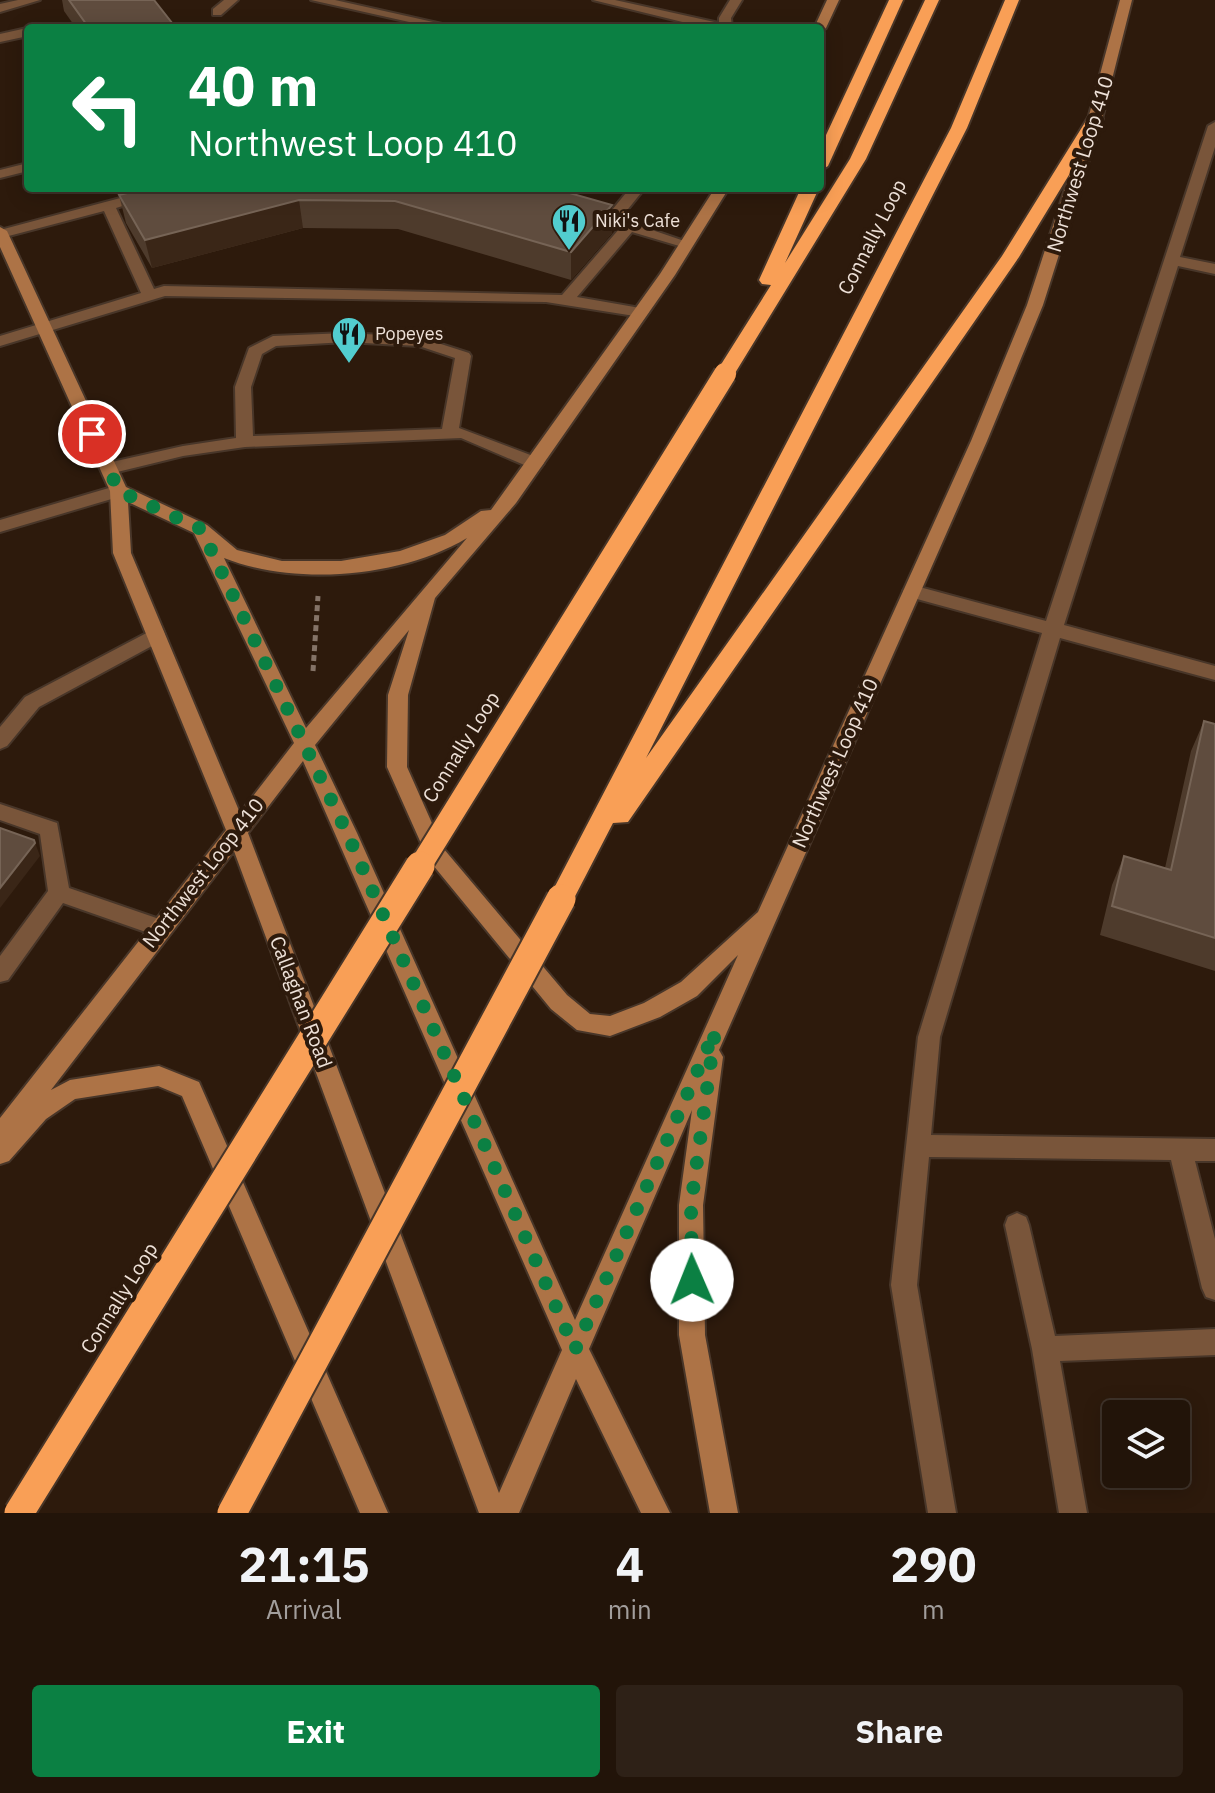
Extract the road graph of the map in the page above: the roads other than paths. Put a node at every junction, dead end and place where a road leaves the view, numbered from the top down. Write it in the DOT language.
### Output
graph roads {
  1 [pos="34,0"];
  2 [pos="232,0"];
  3 [pos="317,0"];
  4 [pos="599,0"];
  5 [pos="736,0"];
  6 [pos="833,0"];
  7 [pos="896,0"];
  8 [pos="932,0"];
  9 [pos="1012,0"];
  10 [pos="1126,0"];
  11 [pos="0,8"];
  12 [pos="217,12"];
  13 [pos="18,17"];
  14 [pos="433,24"];
  15 [pos="707,24"];
  16 [pos="725,24"];
  17 [pos="822,24"];
  18 [pos="24,28"];
  19 [pos="24,34"];
  20 [pos="0,38"];
  21 [pos="1095,119"];
  22 [pos="1215,126"];
  23 [pos="824,157"];
  24 [pos="24,168"];
  25 [pos="0,174"];
  26 [pos="635,192"];
  27 [pos="719,192"];
  28 [pos="808,192"];
  29 [pos="125,194"];
  30 [pos="108,205"];
  31 [pos="567,206"];
  32 [pos="611,220"];
  33 [pos="629,226"];
  34 [pos="1,232"];
  35 [pos="686,244"];
  36 [pos="1172,260"];
  37 [pos="1215,269"];
  38 [pos="149,295"];
  39 [pos="566,300"];
  40 [pos="641,312"];
  41 [pos="45,328"];
  42 [pos="0,341"];
  43 [pos="725,374"];
  44 [pos="450,433"];
  45 [pos="245,442"];
  46 [pos="535,463"];
  47 [pos="109,468"];
  48 [pos="119,491"];
  49 [pos="510,499"];
  50 [pos="0,526"];
  51 [pos="201,529"];
  52 [pos="912,591"];
  53 [pos="429,593"];
  54 [pos="1053,629"];
  55 [pos="156,635"];
  56 [pos="1215,673"];
  57 [pos="0,741"];
  58 [pos="305,745"];
  59 [pos="0,812"];
  60 [pos="236,829"];
  61 [pos="59,893"];
  62 [pos="561,899"];
  63 [pos="770,910"];
  64 [pos="160,928"];
  65 [pos="0,973"];
  66 [pos="715,1031"];
  67 [pos="10,1109"];
  68 [pos="0,1137"];
  69 [pos="916,1146"];
  70 [pos="1180,1150"];
  71 [pos="1215,1150"];
  72 [pos="0,1153"];
  73 [pos="1017,1225"];
  74 [pos="1215,1288"];
  75 [pos="1215,1342"];
  76 [pos="1045,1349"];
  77 [pos="575,1350"];
  78 [pos="19,1513"];
  79 [pos="232,1513"];
  80 [pos="374,1513"];
  81 [pos="493,1513"];
  82 [pos="505,1513"];
  83 [pos="656,1513"];
  84 [pos="724,1513"];
  85 [pos="942,1513"];
  86 [pos="1073,1513"];
  1 -- 11 [label="street"];
  2 -- 12 [label="street"];
  3 -- 14 [label="street"];
  4 -- 15 [label="street"];
  5 -- 16 [label="street"];
  6 -- 17 [label="main road"];
  7 -- 23 [label="highway"];
  8 -- 43 [label="highway, Connally Loop"];
  9 -- 62 [label="highway, Connally Loop"];
  10 -- 21 [label="main road, Northwest Loop 410"];
  13 -- 18 [label="street"];
  19 -- 20 [label="street"];
  21 -- 52 [label="main road, Northwest Loop 410"];
  21 -- 62 [label="highway"];
  22 -- 36 [label="street"];
  24 -- 25 [label="street"];
  26 -- 32 [label="street"];
  27 -- 35 [label="main road, Northwest Loop 410"];
  28 -- 43 [label="highway"];
  29 -- 30 [label="street"];
  30 -- 34 [label="street"];
  30 -- 38 [label="street"];
  31 -- 32 [label="street"];
  32 -- 33 [label="street"];
  33 -- 35 [label="street"];
  33 -- 39 [label="street"];
  34 -- 41 [label="main road, Callaghan Road"];
  35 -- 40 [label="main road, Northwest Loop 410"];
  36 -- 37 [label="street"];
  36 -- 54 [label="street"];
  38 -- 39 [label="street"];
  38 -- 41 [label="street"];
  39 -- 40 [label="street"];
  40 -- 46 [label="main road, Northwest Loop 410"];
  41 -- 42 [label="street"];
  41 -- 47 [label="main road, Callaghan Road"];
  43 -- 78 [label="highway, Connally Loop, bridge"];
  44 -- 45 [label="street"];
  44 -- 45 [label="street"];
  44 -- 46 [label="street"];
  45 -- 47 [label="street"];
  46 -- 49 [label="main road, Northwest Loop 410"];
  47 -- 48 [label="main road, Callaghan Road"];
  48 -- 50 [label="street"];
  48 -- 51 [label="main road"];
  48 -- 55 [label="main road, Callaghan Road"];
  49 -- 51 [label="main road"];
  49 -- 53 [label="main road, Northwest Loop 410"];
  51 -- 58 [label="main road"];
  52 -- 54 [label="street"];
  52 -- 63 [label="main road, Northwest Loop 410"];
  53 -- 58 [label="main road, Northwest Loop 410"];
  53 -- 63 [label="main road"];
  54 -- 56 [label="street"];
  54 -- 69 [label="street"];
  55 -- 57 [label="street"];
  55 -- 60 [label="main road, Callaghan Road"];
  58 -- 60 [label="main road, Northwest Loop 410"];
  58 -- 77 [label="main road"];
  59 -- 61 [label="street"];
  60 -- 64 [label="main road, Northwest Loop 410"];
  60 -- 81 [label="main road, Callaghan Road"];
  61 -- 64 [label="street"];
  61 -- 65 [label="street"];
  62 -- 79 [label="highway, Connally Loop, bridge"];
  63 -- 66 [label="main road, Northwest Loop 410"];
  64 -- 67 [label="main road, Northwest Loop 410"];
  66 -- 77 [label="main road, Northwest Loop 410"];
  66 -- 84 [label="main road"];
  67 -- 68 [label="main road, Northwest Loop 410"];
  69 -- 70 [label="street"];
  69 -- 85 [label="street"];
  70 -- 71 [label="street"];
  70 -- 74 [label="street"];
  72 -- 80 [label="main road"];
  73 -- 76 [label="street"];
  75 -- 76 [label="street"];
  76 -- 86 [label="street"];
  77 -- 82 [label="main road, Northwest Loop 410"];
  77 -- 83 [label="main road"];
}
